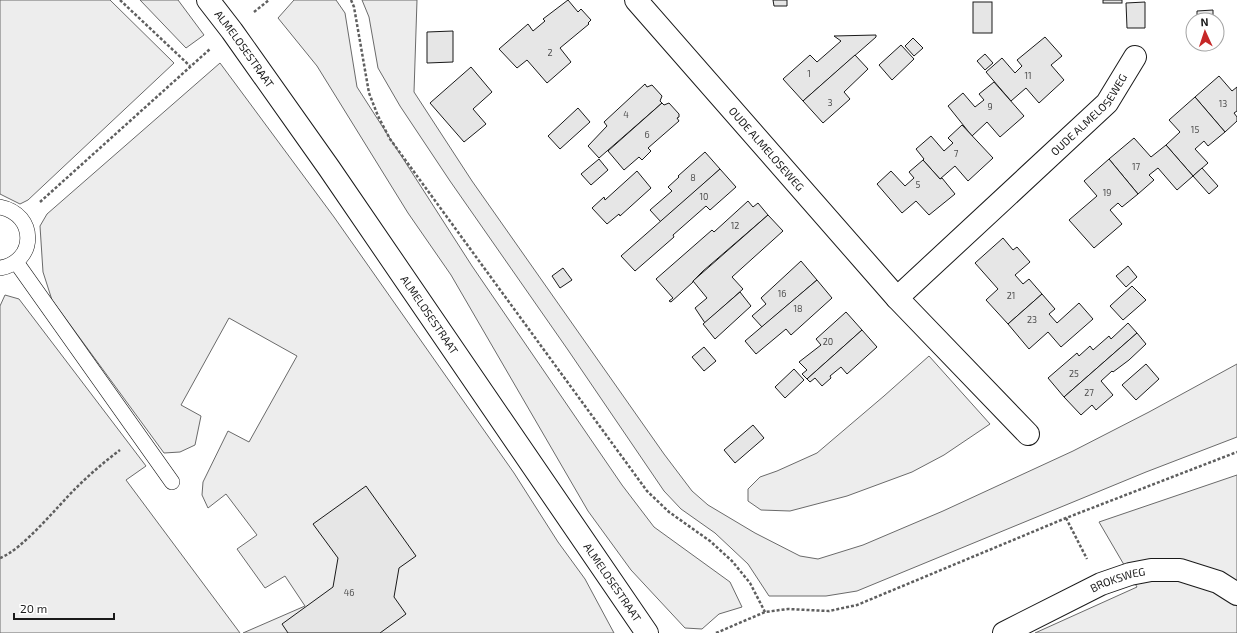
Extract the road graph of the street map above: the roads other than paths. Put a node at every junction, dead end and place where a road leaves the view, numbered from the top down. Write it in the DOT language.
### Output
graph roads {
  1 [pos="208,0"];
  2 [pos="636,0"];
  3 [pos="1135,57"];
  4 [pos="0,207"];
  5 [pos="16,262"];
  6 [pos="0,268"];
  7 [pos="897,298"];
  8 [pos="1028,434"];
  9 [pos="172,482"];
  10 [pos="1237,594"];
  11 [pos="647,633"];
  12 [pos="1004,633"];
  1 -- 11 [label="street, ALMELOSESTRAAT"];
  2 -- 7 [label="street, OUDE ALMELOSEWEG"];
  3 -- 7 [label="street, OUDE ALMELOSEWEG"];
  4 -- 5 [label="lane"];
  5 -- 6 [label="lane"];
  5 -- 9 [label="lane"];
  7 -- 8 [label="street, OUDE ALMELOSEWEG"];
  10 -- 12 [label="street, BROKSWEG"];
}
